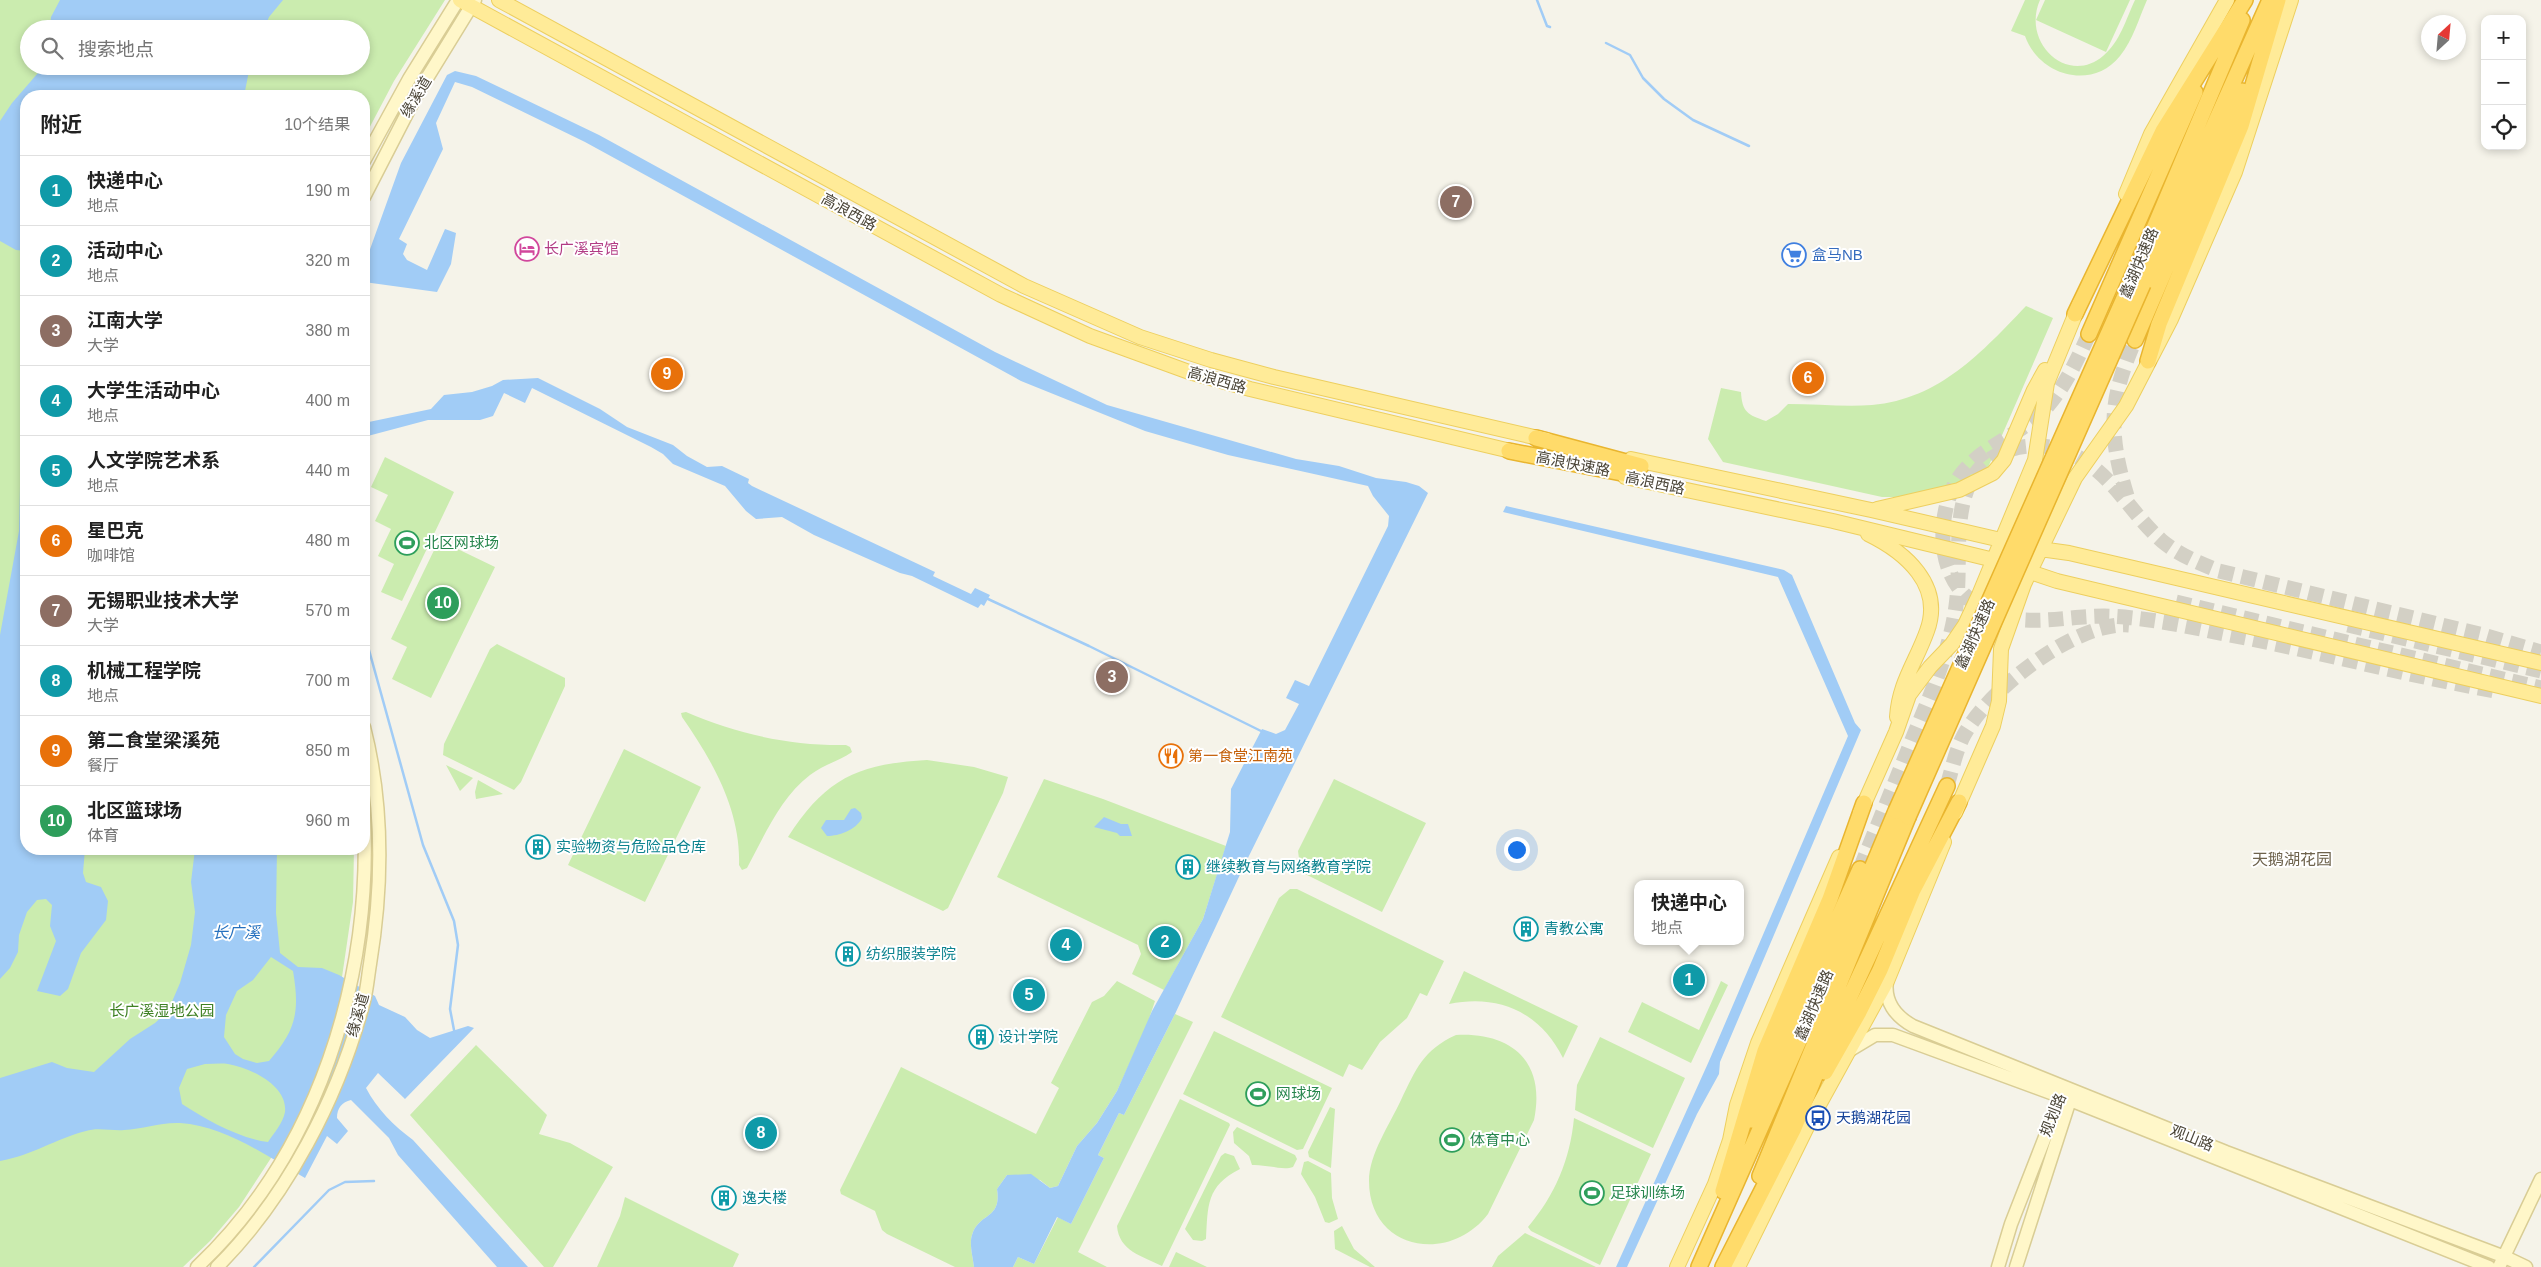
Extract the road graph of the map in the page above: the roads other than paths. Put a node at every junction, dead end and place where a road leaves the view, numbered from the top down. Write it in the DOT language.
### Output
graph roads {
  1 [pos="499,0"];
  2 [pos="2227,0"];
  3 [pos="2245,0"];
  4 [pos="2250,0"];
  5 [pos="2270,0"];
  6 [pos="2278,0"];
  7 [pos="2291,0"];
  8 [pos="466,2"];
  9 [pos="2270,23"];
  10 [pos="2221,39"];
  11 [pos="370,150"];
  12 [pos="370,185"];
  13 [pos="2138,281"];
  14 [pos="2075,314"];
  15 [pos="2068,331"];
  16 [pos="2089,334"];
  17 [pos="2135,340"];
  18 [pos="2148,361"];
  19 [pos="1536,438"];
  20 [pos="1509,451"];
  21 [pos="1872,510"];
  22 [pos="1833,521"];
  23 [pos="2002,540"];
  24 [pos="2040,549"];
  25 [pos="1994,560"];
  26 [pos="2030,571"];
  27 [pos="2541,663"];
  28 [pos="2541,696"];
  29 [pos="1896,732"];
  30 [pos="370,758"];
  31 [pos="1946,786"];
  32 [pos="1960,802"];
  33 [pos="1864,803"];
  34 [pos="1902,814"];
  35 [pos="365,855"];
  36 [pos="1860,869"];
  37 [pos="1887,981"];
  38 [pos="1850,1050"];
  39 [pos="2065,1094"];
  40 [pos="1794,1128"];
  41 [pos="1728,1179"];
  42 [pos="2541,1180"];
  43 [pos="2541,1199"];
  44 [pos="2506,1263"];
  45 [pos="197,1267"];
  46 [pos="217,1267"];
  47 [pos="1677,1267"];
  48 [pos="1691,1267"];
  49 [pos="1699,1267"];
  50 [pos="1722,1267"];
  51 [pos="1738,1267"];
  52 [pos="1998,1267"];
  53 [pos="2016,1267"];
  54 [pos="2489,1267"];
  55 [pos="2526,1267"];
  1 -- 19 [label="main road, 高浪西路"];
  2 -- 14 [label="main road"];
  3 -- 10 [label="highway"];
  4 -- 13 [label="highway, 蠡湖快速路"];
  5 -- 13 [label="highway, 蠡湖快速路"];
  6 -- 9 [label="highway"];
  7 -- 18 [label="main road"];
  8 -- 11 [label="main road, 缘溪道"];
  8 -- 12 [label="main road, 缘溪道"];
  8 -- 20 [label="main road, 高浪西路"];
  9 -- 17 [label="highway"];
  9 -- 18 [label="highway"];
  10 -- 14 [label="highway"];
  10 -- 16 [label="highway"];
  13 -- 34 [label="highway, 蠡湖快速路, bridge"];
  14 -- 15 [label="main road"];
  15 -- 21 [label="main road"];
  15 -- 23 [label="main road"];
  18 -- 24 [label="main road"];
  19 -- 20 [label="highway, 高浪快速路"];
  19 -- 21 [label="main road, 高浪西路"];
  20 -- 22 [label="main road, 高浪西路"];
  21 -- 23 [label="main road, 高浪西路"];
  22 -- 25 [label="main road, 高浪西路"];
  22 -- 29 [label="main road"];
  23 -- 24 [label="main road, 高浪西路"];
  23 -- 25 [label="main road"];
  24 -- 26 [label="main road"];
  24 -- 27 [label="main road, 高浪西路"];
  25 -- 26 [label="main road, 高浪西路"];
  25 -- 29 [label="main road"];
  26 -- 28 [label="main road, 高浪西路"];
  26 -- 32 [label="main road"];
  29 -- 33 [label="main road"];
  30 -- 46 [label="main road, 缘溪道"];
  31 -- 40 [label="highway"];
  32 -- 37 [label="main road"];
  32 -- 40 [label="highway"];
  33 -- 41 [label="highway"];
  33 -- 47 [label="main road"];
  34 -- 49 [label="highway, 蠡湖快速路"];
  34 -- 50 [label="highway, 蠡湖快速路"];
  35 -- 45 [label="main road, 缘溪道"];
  36 -- 41 [label="highway"];
  37 -- 38 [label="main road"];
  37 -- 39 [label="main road, 观山路"];
  38 -- 39 [label="main road, 观山路"];
  38 -- 51 [label="main road"];
  39 -- 44 [label="main road, 观山路"];
  39 -- 52 [label="main road, 规划路"];
  39 -- 53 [label="main road, 规划路"];
  39 -- 54 [label="main road, 观山路"];
  40 -- 50 [label="highway"];
  41 -- 48 [label="highway"];
  42 -- 44 [label="main road"];
  43 -- 44 [label="main road"];
  44 -- 55 [label="main road, 观山路"];
}
